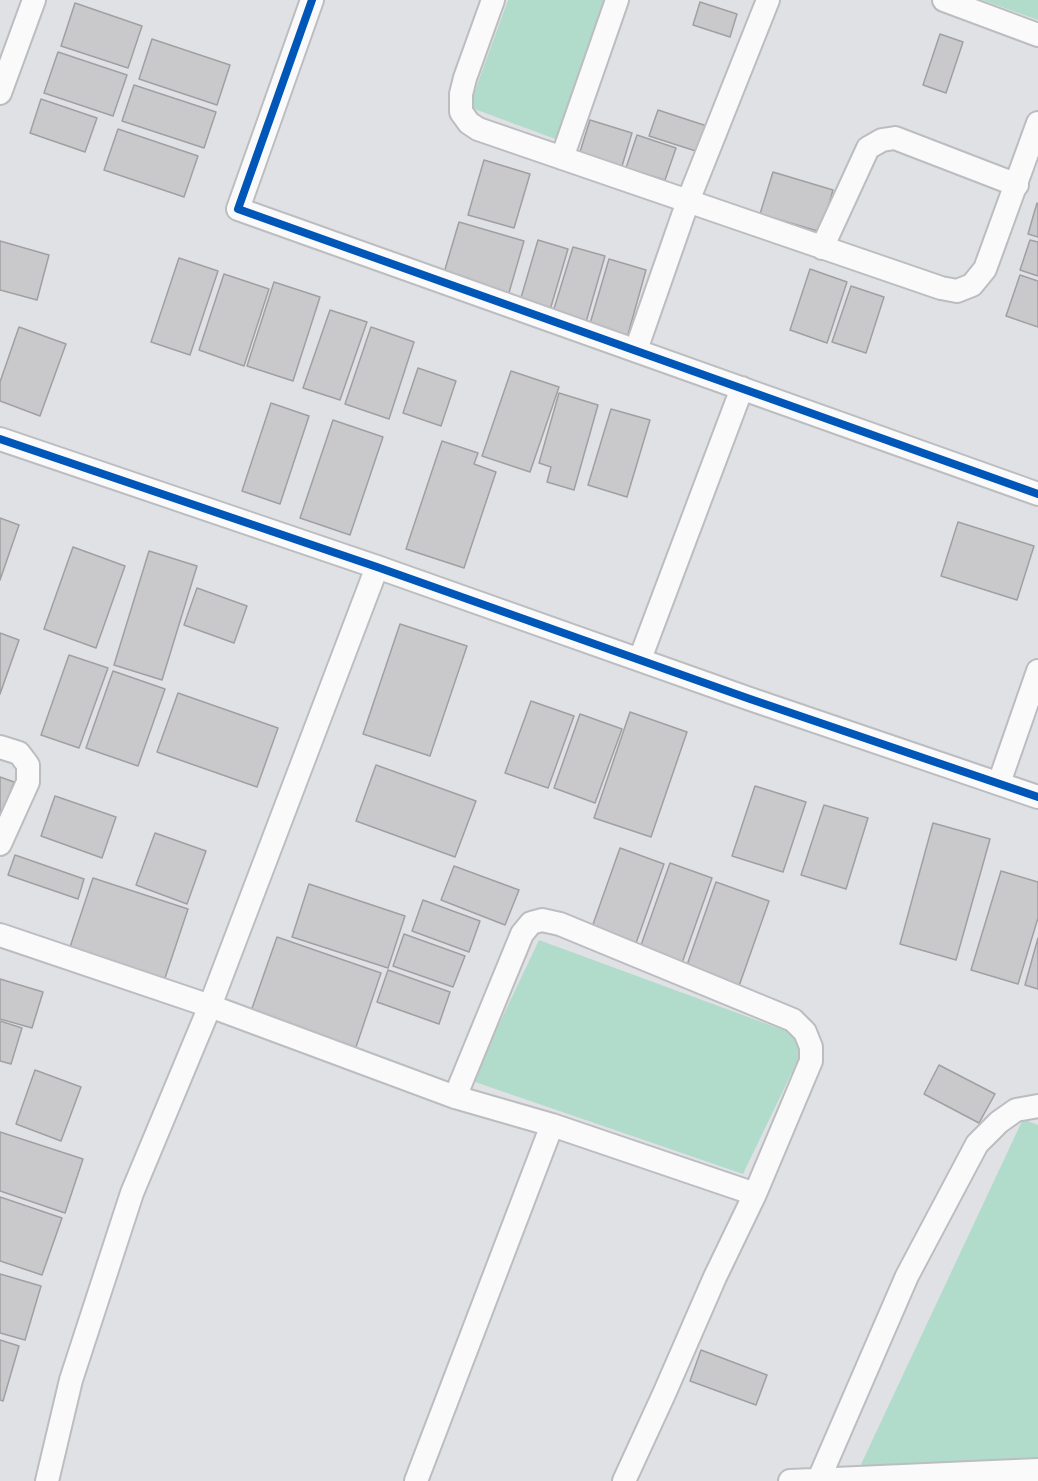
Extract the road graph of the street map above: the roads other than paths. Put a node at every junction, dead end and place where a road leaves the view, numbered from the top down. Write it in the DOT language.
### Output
graph roads {
  1 [pos="34,0"];
  2 [pos="312,0"];
  3 [pos="493,0"];
  4 [pos="617,0"];
  5 [pos="768,0"];
  6 [pos="944,0"];
  7 [pos="1038,35"];
  8 [pos="0,93"];
  9 [pos="1038,123"];
  10 [pos="562,158"];
  11 [pos="1017,185"];
  12 [pos="688,201"];
  13 [pos="822,248"];
  14 [pos="636,350"];
  15 [pos="742,388"];
  16 [pos="0,439"];
  17 [pos="1038,494"];
  18 [pos="377,567"];
  19 [pos="640,659"];
  20 [pos="1038,671"];
  21 [pos="0,747"];
  22 [pos="999,783"];
  23 [pos="1038,797"];
  24 [pos="0,844"];
  25 [pos="0,935"];
  26 [pos="210,1006"];
  27 [pos="454,1097"];
  28 [pos="1038,1106"];
  29 [pos="552,1125"];
  30 [pos="756,1194"];
  31 [pos="1038,1470"];
  32 [pos="1008,1476"];
  33 [pos="819,1479"];
  34 [pos="47,1481"];
  35 [pos="416,1481"];
  36 [pos="624,1481"];
  37 [pos="790,1481"];
  1 -- 8 [label="street"];
  2 -- 14 [label="street"];
  3 -- 10 [label="street"];
  4 -- 10 [label="street"];
  5 -- 12 [label="street"];
  6 -- 7 [label="street"];
  9 -- 11 [label="street"];
  10 -- 12 [label="street"];
  11 -- 13 [label="street"];
  11 -- 13 [label="street"];
  12 -- 13 [label="street"];
  12 -- 14 [label="street"];
  14 -- 15 [label="street"];
  15 -- 17 [label="street"];
  15 -- 19 [label="street"];
  16 -- 18 [label="street"];
  18 -- 19 [label="street"];
  18 -- 26 [label="street"];
  19 -- 22 [label="street"];
  20 -- 22 [label="street"];
  21 -- 24 [label="street"];
  22 -- 23 [label="street"];
  25 -- 26 [label="street"];
  26 -- 27 [label="street"];
  26 -- 34 [label="street"];
  27 -- 29 [label="street"];
  27 -- 30 [label="street"];
  28 -- 33 [label="street"];
  29 -- 30 [label="street"];
  29 -- 35 [label="street"];
  30 -- 36 [label="street"];
  31 -- 32 [label="street"];
  32 -- 33 [label="street"];
  33 -- 37 [label="street"];
}
